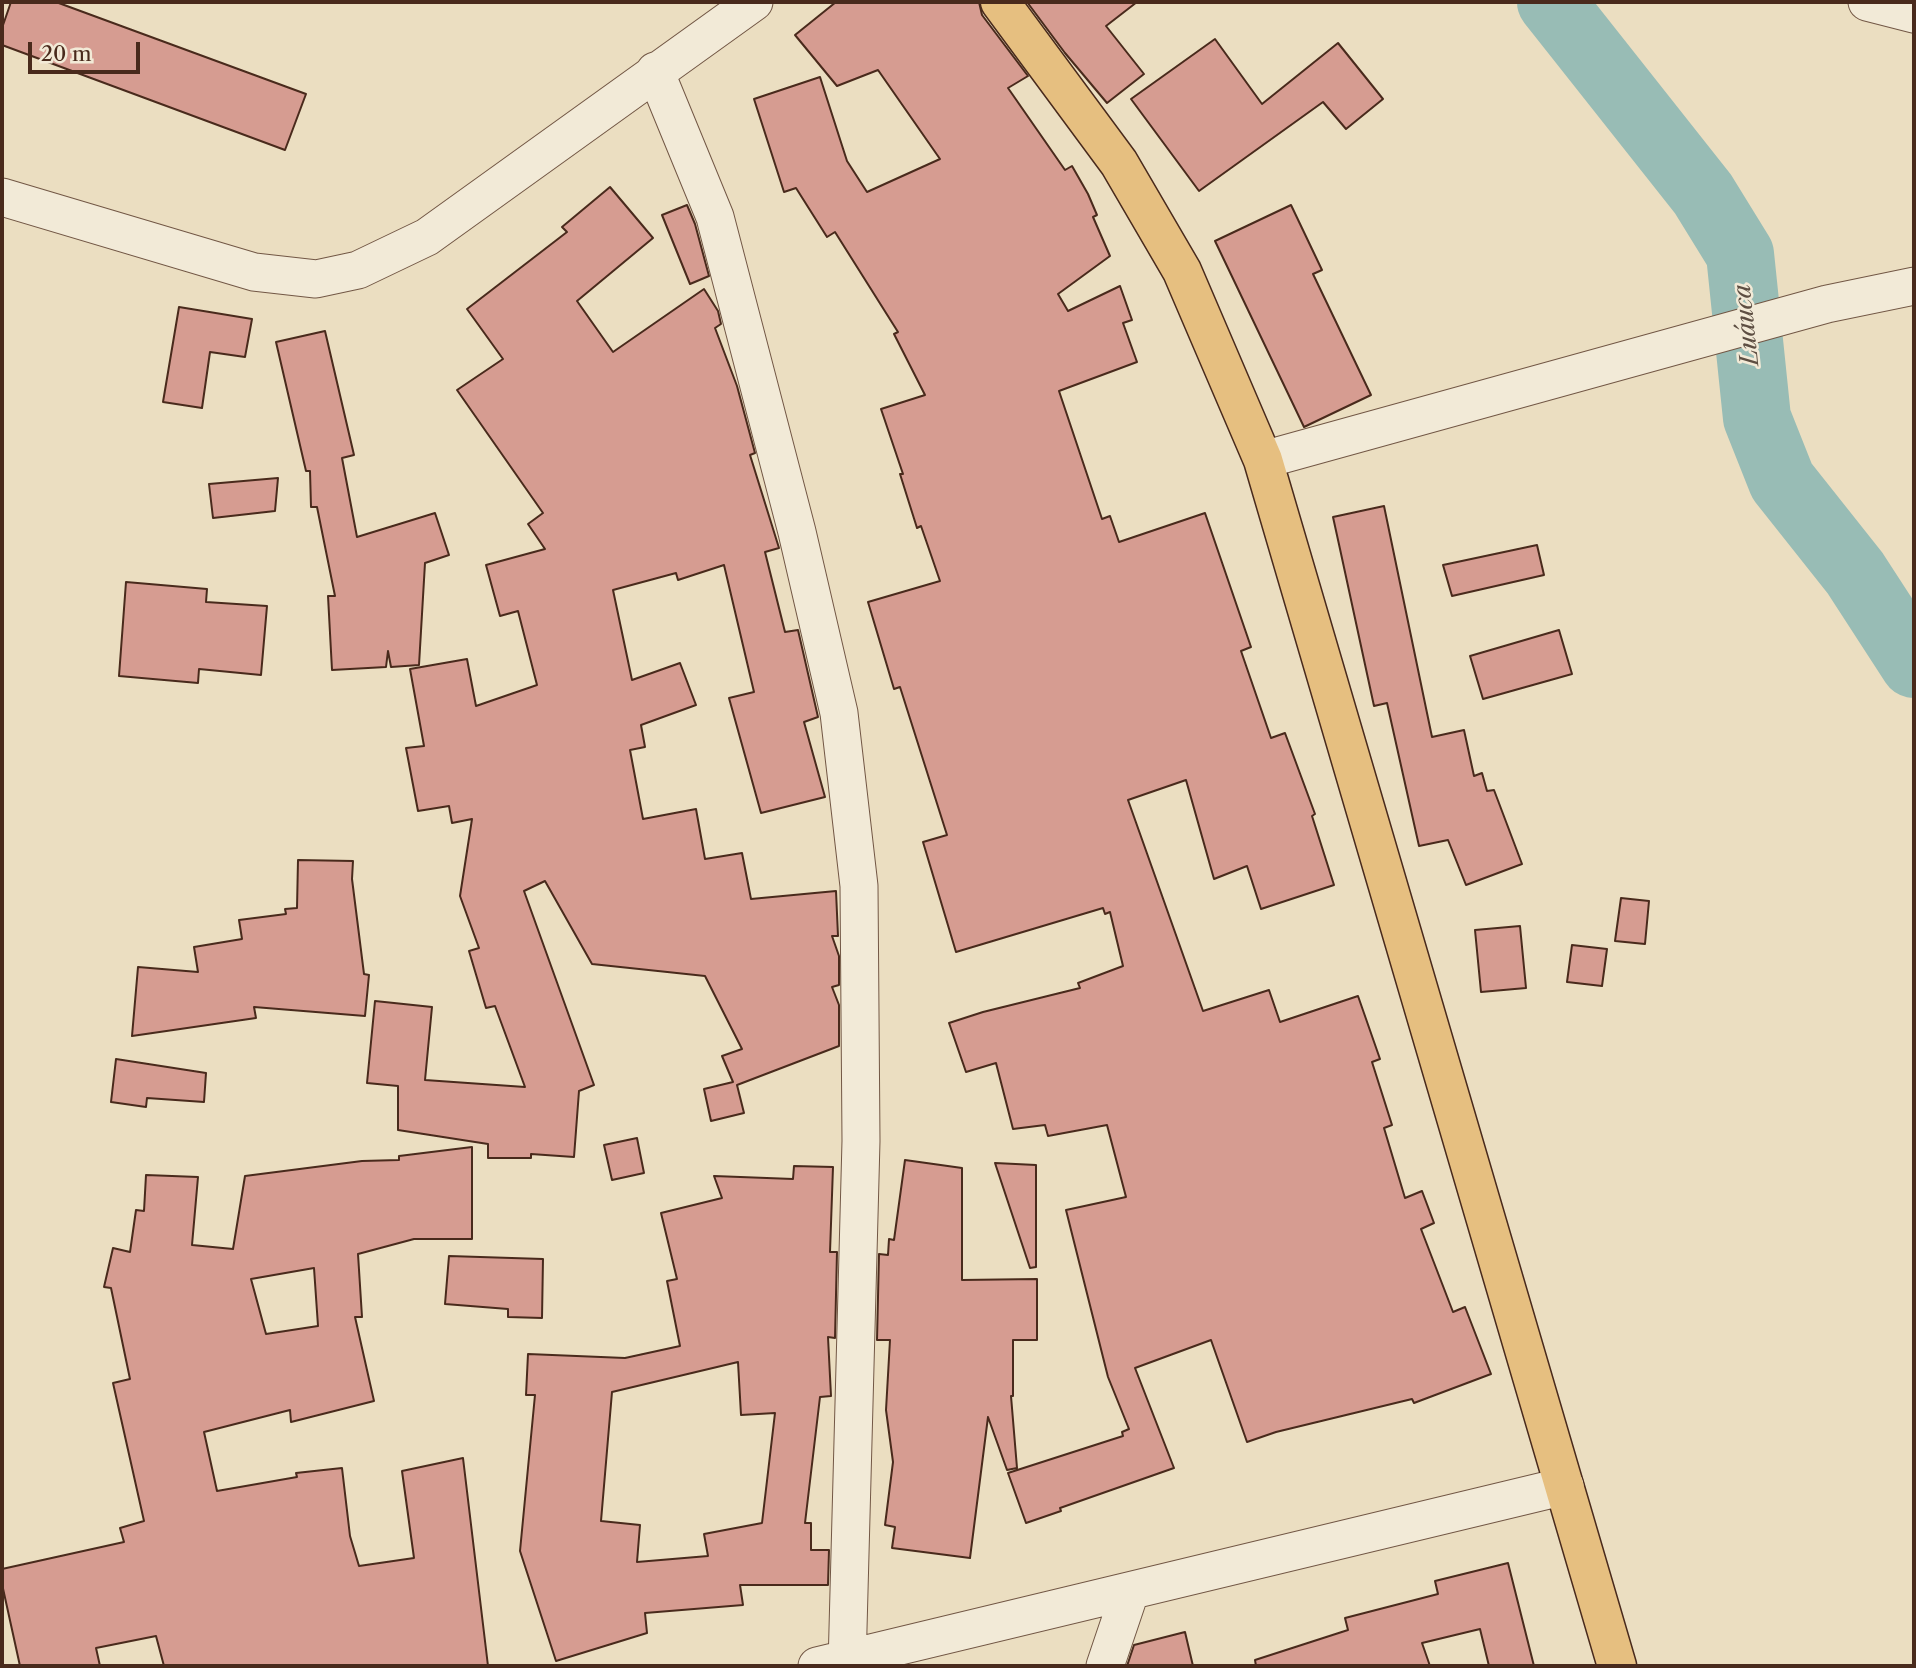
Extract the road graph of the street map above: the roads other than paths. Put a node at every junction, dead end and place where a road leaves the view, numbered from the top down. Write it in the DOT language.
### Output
graph roads {
  1 [pos="754,2"];
  2 [pos="1000,2"];
  3 [pos="1867,2"];
  4 [pos="1914,14"];
  5 [pos="655,71"];
  6 [pos="2,197"];
  7 [pos="1914,286"];
  8 [pos="1262,460"];
  9 [pos="1565,1486"];
  10 [pos="1130,1592"];
  11 [pos="837,1664"];
  12 [pos="1105,1666"];
  13 [pos="1617,1666"];
  1 -- 5 [label="street"];
  2 -- 8 [label="main road"];
  3 -- 4 [label="street"];
  5 -- 6 [label="street"];
  5 -- 11 [label="street"];
  7 -- 8 [label="street"];
  8 -- 9 [label="main road"];
  9 -- 10 [label="street"];
  9 -- 13 [label="main road"];
  10 -- 11 [label="street"];
  10 -- 12 [label="street"];
}
